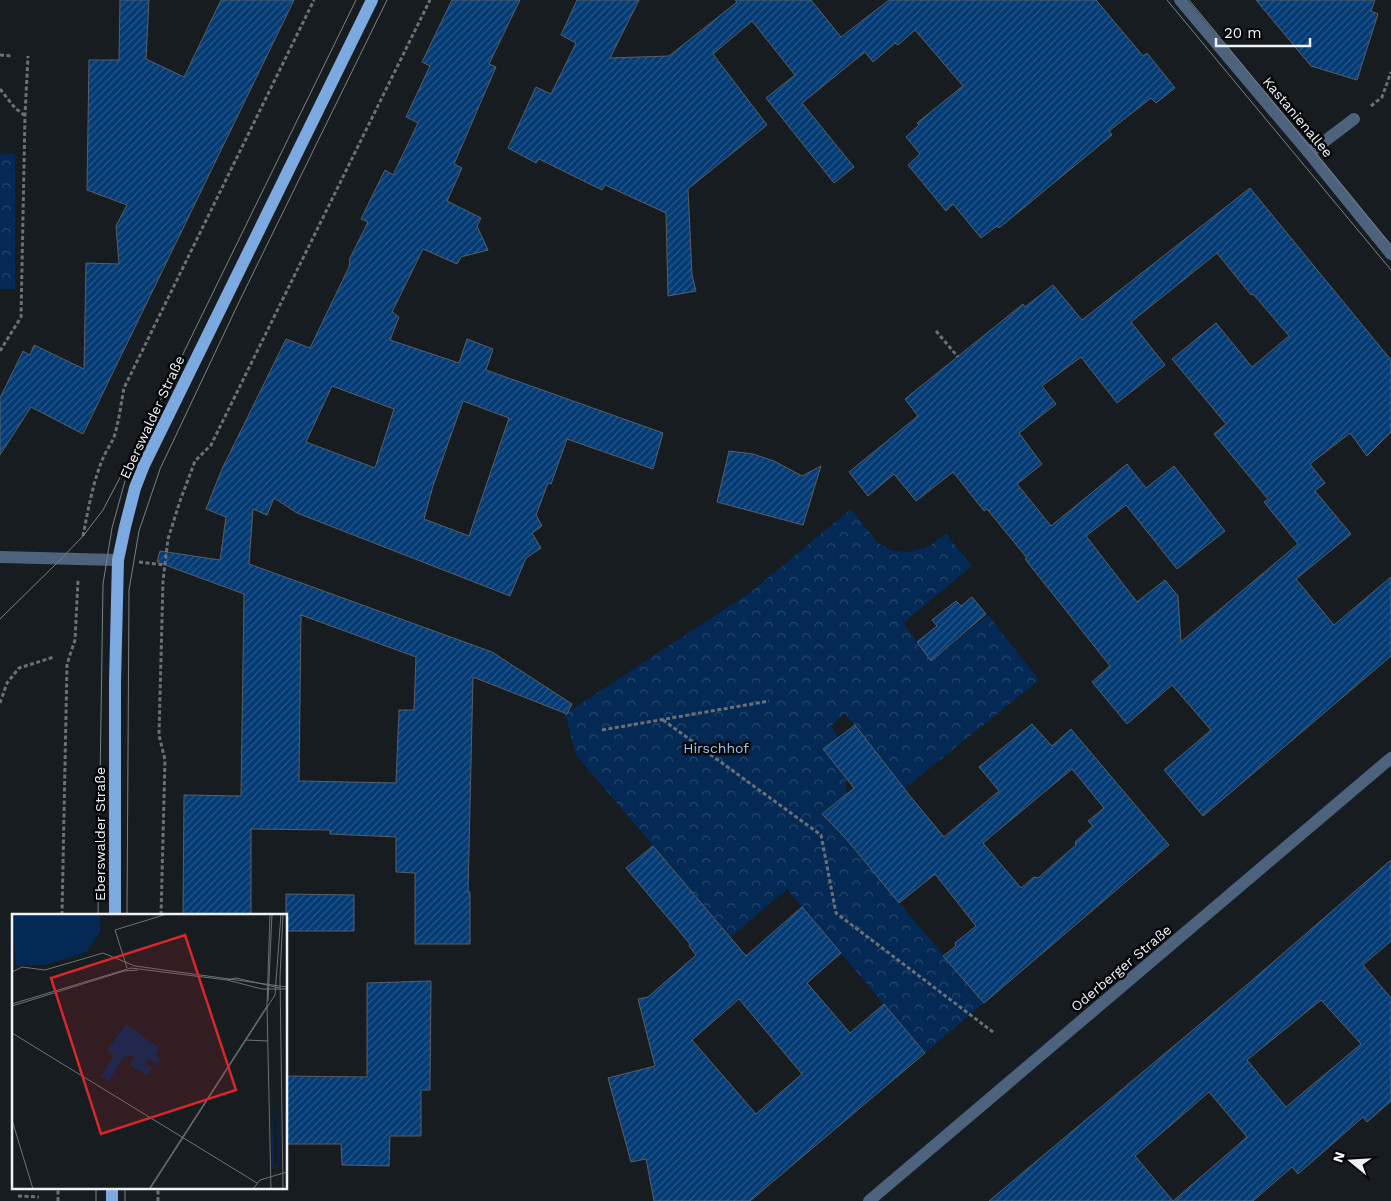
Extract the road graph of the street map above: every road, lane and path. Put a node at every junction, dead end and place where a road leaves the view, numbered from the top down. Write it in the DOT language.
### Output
graph roads {
  1 [pos="314,0"];
  2 [pos="372,0"];
  3 [pos="430,0"];
  4 [pos="1180,0"];
  5 [pos="0,55"];
  6 [pos="12,56"];
  7 [pos="28,56"];
  8 [pos="1391,72"];
  9 [pos="0,89"];
  10 [pos="25,115"];
  11 [pos="1354,119"];
  12 [pos="1309,153"];
  13 [pos="1391,254"];
  14 [pos="936,331"];
  15 [pos="2,345"];
  16 [pos="0,352"];
  17 [pos="958,357"];
  18 [pos="0,558"];
  19 [pos="80,559"];
  20 [pos="118,560"];
  21 [pos="54,657"];
  22 [pos="769,701"];
  23 [pos="0,703"];
  24 [pos="663,720"];
  25 [pos="602,730"];
  26 [pos="1391,758"];
  27 [pos="62,914"];
  28 [pos="114,914"];
  29 [pos="161,914"];
  30 [pos="993,1032"];
  31 [pos="58,1188"];
  32 [pos="112,1188"];
  33 [pos="158,1188"];
  34 [pos="18,1196"];
  35 [pos="39,1197"];
  36 [pos="58,1201"];
  37 [pos="112,1201"];
  38 [pos="158,1201"];
  39 [pos="869,1201"];
  1 -- 19 [label="path"];
  2 -- 20 [label="main road, Eberswalder Straße"];
  3 -- 29 [label="path"];
  4 -- 12 [label="street, Kastanienallee"];
  5 -- 6 [label="path"];
  7 -- 10 [label="path"];
  8 -- 11 [label="path"];
  9 -- 10 [label="path"];
  10 -- 15 [label="path"];
  11 -- 12 [label="street"];
  12 -- 13 [label="street, Kastanienallee"];
  14 -- 17 [label="path"];
  15 -- 16 [label="path"];
  18 -- 19 [label="street"];
  19 -- 20 [label="street"];
  19 -- 27 [label="path"];
  20 -- 28 [label="main road, Eberswalder Straße"];
  21 -- 23 [label="path"];
  22 -- 24 [label="path"];
  24 -- 25 [label="path"];
  24 -- 30 [label="path"];
  26 -- 39 [label="street, Oderberger Straße"];
  31 -- 36 [label="path"];
  32 -- 37 [label="main road"];
  33 -- 38 [label="path"];
  34 -- 35 [label="path"];
}
